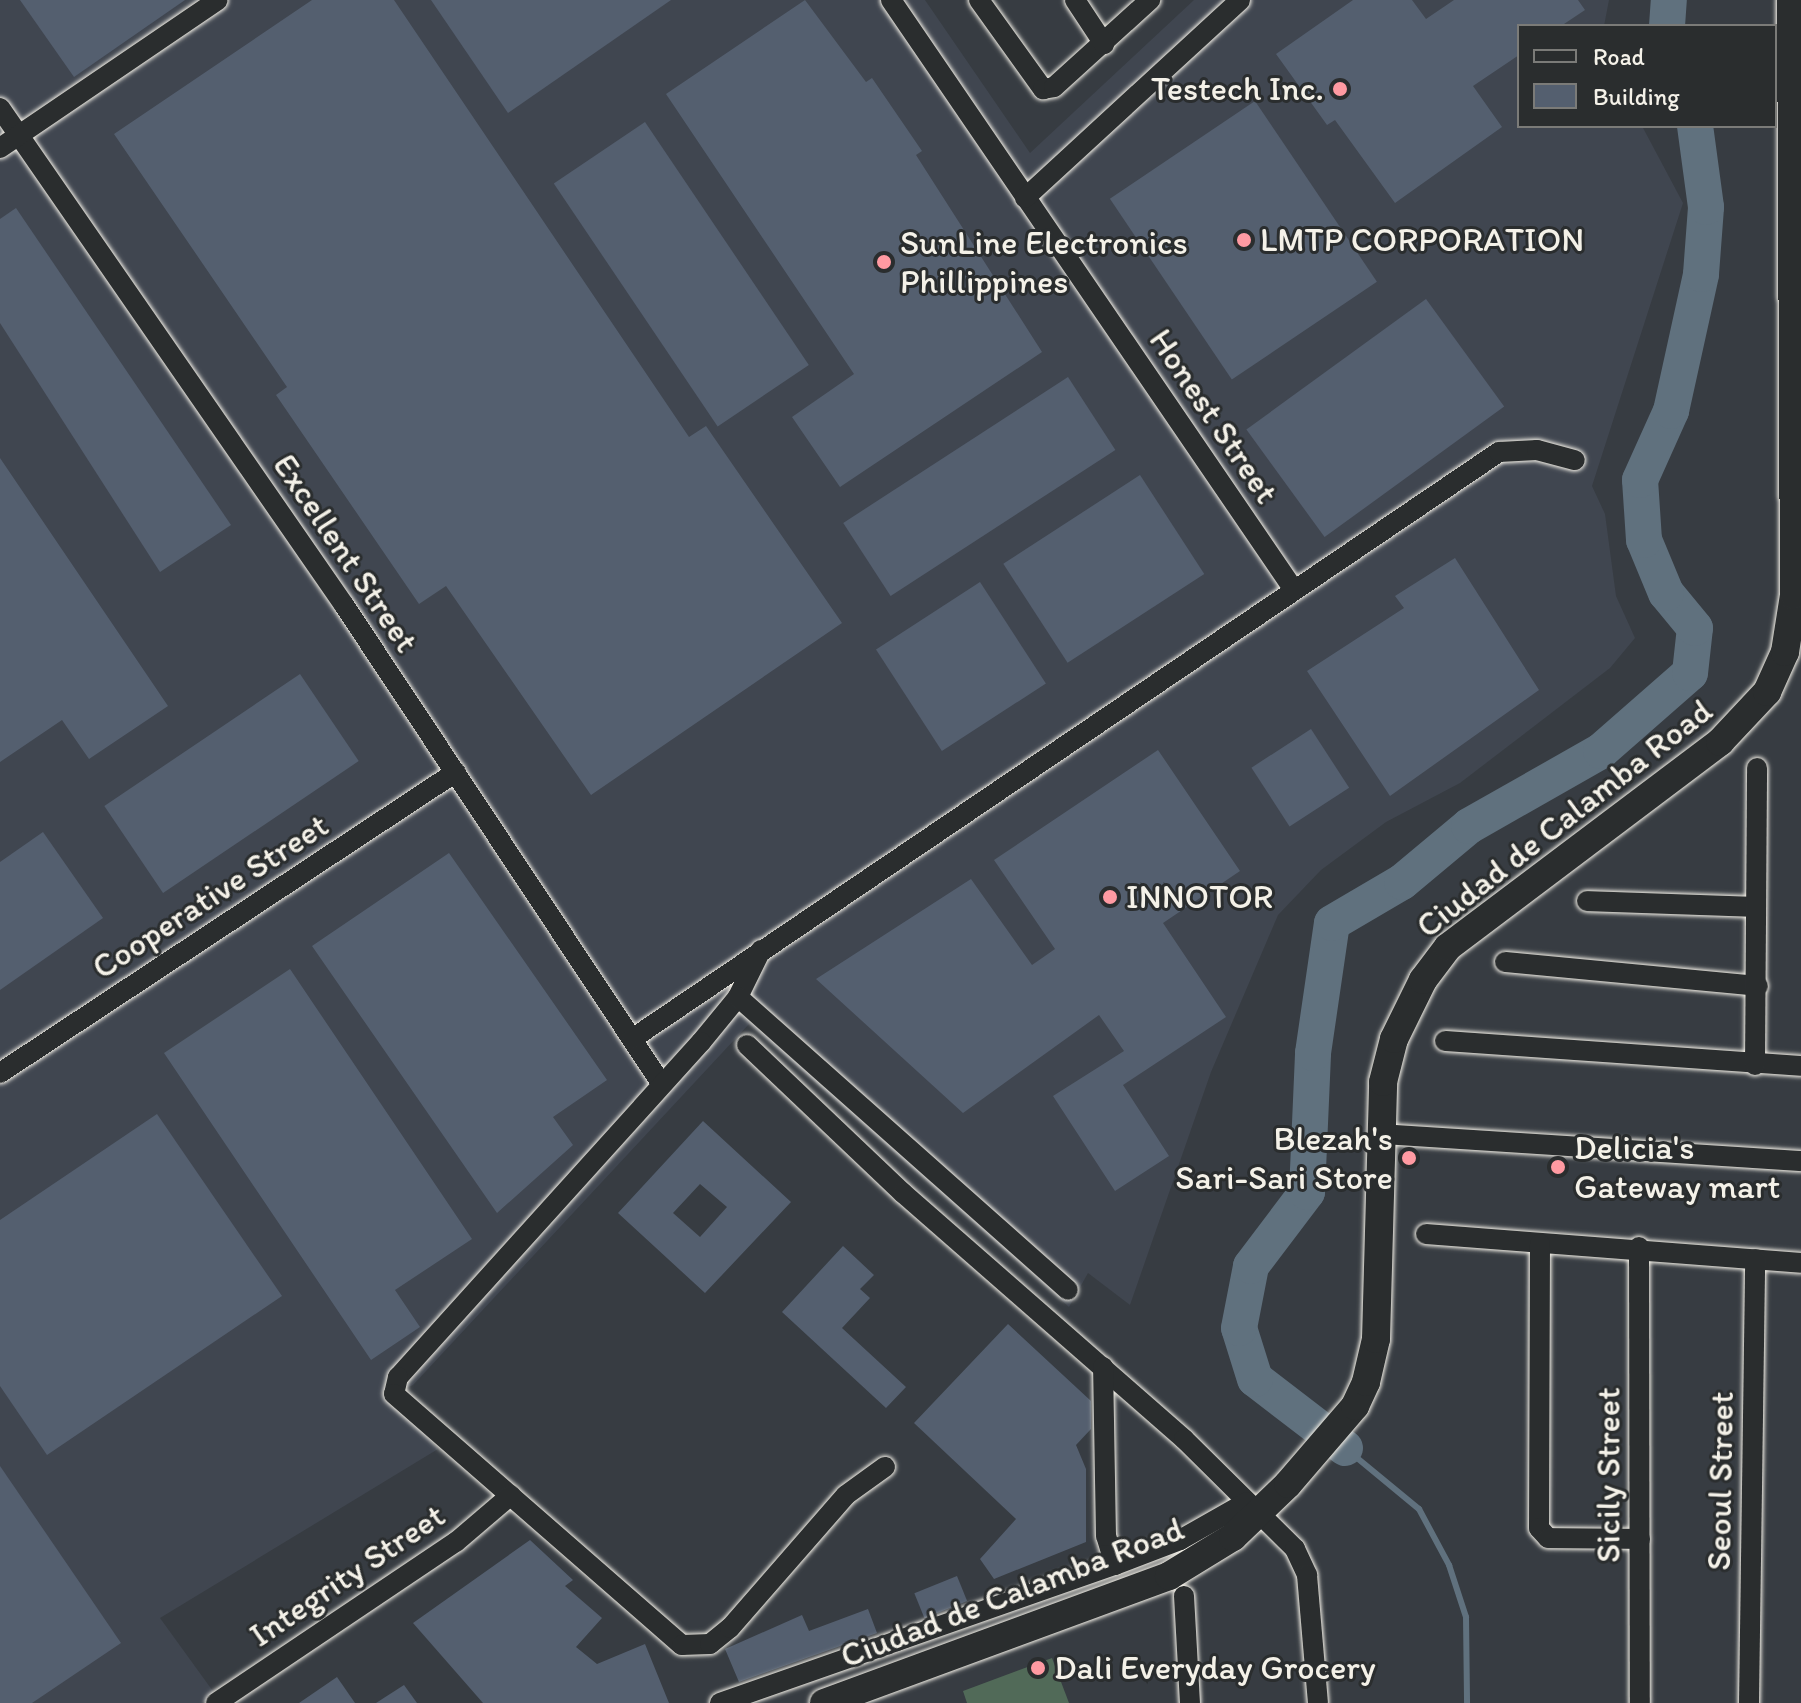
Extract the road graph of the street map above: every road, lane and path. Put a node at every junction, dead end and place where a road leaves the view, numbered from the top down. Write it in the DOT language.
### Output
graph roads {
  1 [pos="218,0"];
  2 [pos="891,0"];
  3 [pos="979,0"];
  4 [pos="1075,0"];
  5 [pos="1150,0"];
  6 [pos="1240,0"];
  7 [pos="1791,0"];
  8 [pos="1104,44"];
  9 [pos="0,108"];
  10 [pos="19,135"];
  11 [pos="0,148"];
  12 [pos="1025,198"];
  13 [pos="1797,340"];
  14 [pos="1575,460"];
  15 [pos="1294,590"];
  16 [pos="1757,768"];
  17 [pos="456,772"];
  18 [pos="1587,901"];
  19 [pos="1755,907"];
  20 [pos="761,950"];
  21 [pos="1505,962"];
  22 [pos="1758,986"];
  23 [pos="738,997"];
  24 [pos="632,1039"];
  25 [pos="1445,1041"];
  26 [pos="747,1045"];
  27 [pos="1755,1065"];
  28 [pos="1801,1066"];
  29 [pos="0,1073"];
  30 [pos="661,1083"];
  31 [pos="1382,1134"];
  32 [pos="1801,1161"];
  33 [pos="1426,1234"];
  34 [pos="1540,1244"];
  35 [pos="1639,1247"];
  36 [pos="1755,1259"];
  37 [pos="1801,1263"];
  38 [pos="1068,1290"];
  39 [pos="1103,1367"];
  40 [pos="885,1467"];
  41 [pos="511,1495"];
  42 [pos="1253,1508"];
  43 [pos="1640,1539"];
  44 [pos="1115,1565"];
  45 [pos="1184,1596"];
  46 [pos="216,1703"];
  47 [pos="720,1703"];
  48 [pos="824,1703"];
  49 [pos="1190,1703"];
  50 [pos="1318,1703"];
  51 [pos="1640,1703"];
  52 [pos="1749,1703"];
  1 -- 10 [label="street"];
  2 -- 12 [label="street, Honest Street"];
  3 -- 8 [label="street"];
  4 -- 8 [label="street"];
  5 -- 8 [label="street"];
  6 -- 12 [label="street"];
  7 -- 13 [label="main road, Ciudad de Calamba Road"];
  9 -- 10 [label="street, Excellent Street"];
  10 -- 11 [label="street"];
  10 -- 17 [label="street, Excellent Street"];
  12 -- 15 [label="street, Honest Street"];
  13 -- 31 [label="main road, Ciudad de Calamba Road"];
  14 -- 15 [label="street"];
  15 -- 20 [label="street"];
  16 -- 19 [label="street"];
  17 -- 24 [label="street, Excellent Street"];
  17 -- 29 [label="street, Cooperative Street"];
  18 -- 19 [label="street"];
  19 -- 22 [label="street"];
  20 -- 23 [label="street"];
  20 -- 24 [label="street"];
  21 -- 22 [label="street"];
  22 -- 27 [label="street"];
  23 -- 30 [label="street"];
  23 -- 38 [label="street"];
  24 -- 30 [label="street, Excellent Street"];
  25 -- 27 [label="street"];
  26 -- 39 [label="street"];
  27 -- 28 [label="street"];
  30 -- 41 [label="street"];
  31 -- 32 [label="street"];
  31 -- 42 [label="main road, Ciudad de Calamba Road"];
  33 -- 34 [label="street"];
  34 -- 35 [label="street"];
  34 -- 43 [label="street"];
  35 -- 36 [label="street"];
  35 -- 43 [label="street, Sicily Street"];
  36 -- 37 [label="street"];
  36 -- 52 [label="street, Seoul Street"];
  39 -- 42 [label="street"];
  39 -- 44 [label="street"];
  40 -- 41 [label="street"];
  41 -- 46 [label="street, Integrity Street"];
  42 -- 44 [label="street"];
  42 -- 48 [label="main road, Ciudad de Calamba Road"];
  42 -- 50 [label="street"];
  43 -- 51 [label="street, Sicily Street"];
  44 -- 47 [label="street"];
  45 -- 49 [label="street"];
}
